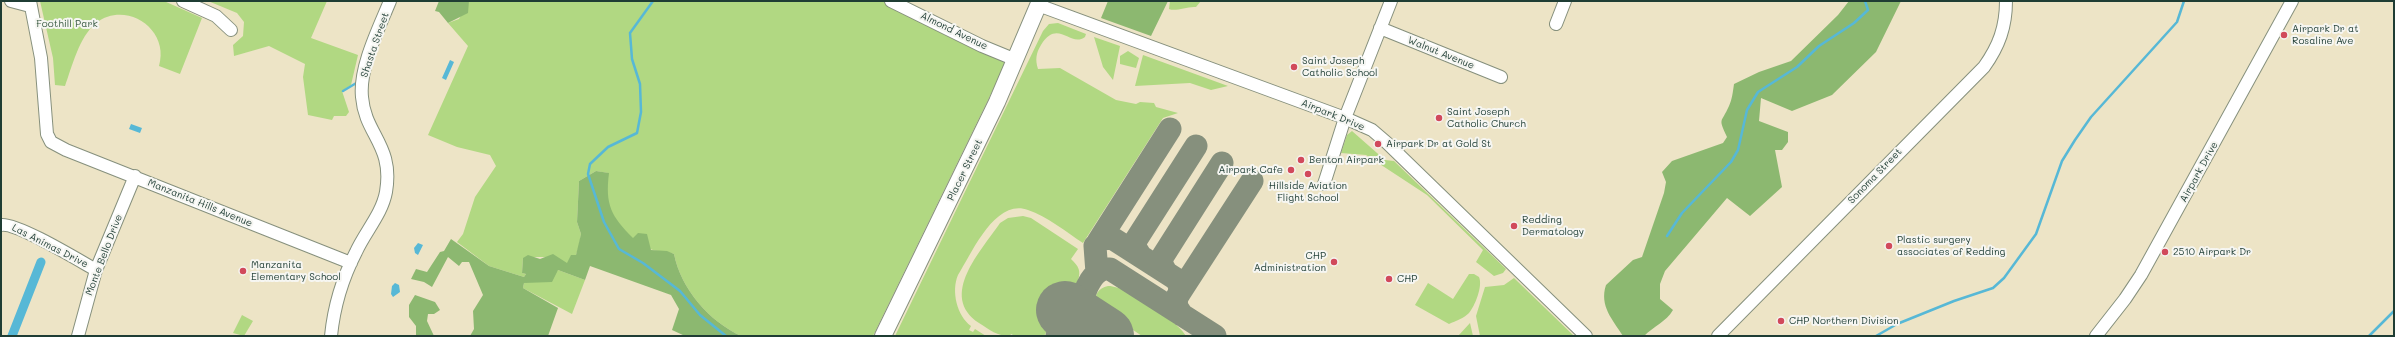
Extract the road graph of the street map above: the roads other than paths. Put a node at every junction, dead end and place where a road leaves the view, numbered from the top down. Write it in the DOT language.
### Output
graph roads {
  1 [pos="11,1"];
  2 [pos="183,1"];
  3 [pos="390,1"];
  4 [pos="891,1"];
  5 [pos="1391,1"];
  6 [pos="1565,1"];
  7 [pos="2006,1"];
  8 [pos="2292,1"];
  9 [pos="1039,3"];
  10 [pos="30,4"];
  11 [pos="1556,24"];
  12 [pos="1380,28"];
  13 [pos="231,30"];
  14 [pos="1016,60"];
  15 [pos="1501,77"];
  16 [pos="1345,118"];
  17 [pos="135,176"];
  18 [pos="1324,184"];
  19 [pos="2,225"];
  20 [pos="351,263"];
  21 [pos="96,270"];
  22 [pos="78,336"];
  23 [pos="331,336"];
  24 [pos="883,336"];
  25 [pos="1586,336"];
  26 [pos="1718,336"];
  27 [pos="2096,336"];
  1 -- 10 [label="street"];
  2 -- 13 [label="street"];
  3 -- 20 [label="street, Shasta Street"];
  4 -- 14 [label="street, Almond Avenue"];
  5 -- 12 [label="street"];
  6 -- 11 [label="street"];
  7 -- 26 [label="street, Sonoma Street"];
  8 -- 27 [label="street, Airpark Drive"];
  9 -- 14 [label="main road, Placer Street"];
  9 -- 16 [label="street, Airpark Drive"];
  10 -- 17 [label="street, Manzanita Hills Avenue"];
  12 -- 15 [label="street, Walnut Avenue"];
  12 -- 16 [label="street"];
  14 -- 24 [label="main road, Placer Street"];
  16 -- 18 [label="street"];
  16 -- 25 [label="street, Airpark Drive"];
  17 -- 20 [label="street, Manzanita Hills Avenue"];
  17 -- 21 [label="street, Monte Bello Drive"];
  19 -- 21 [label="street, Las Animas Drive"];
  20 -- 23 [label="street, Shasta Street"];
  21 -- 22 [label="street, Monte Bello Drive"];
}
